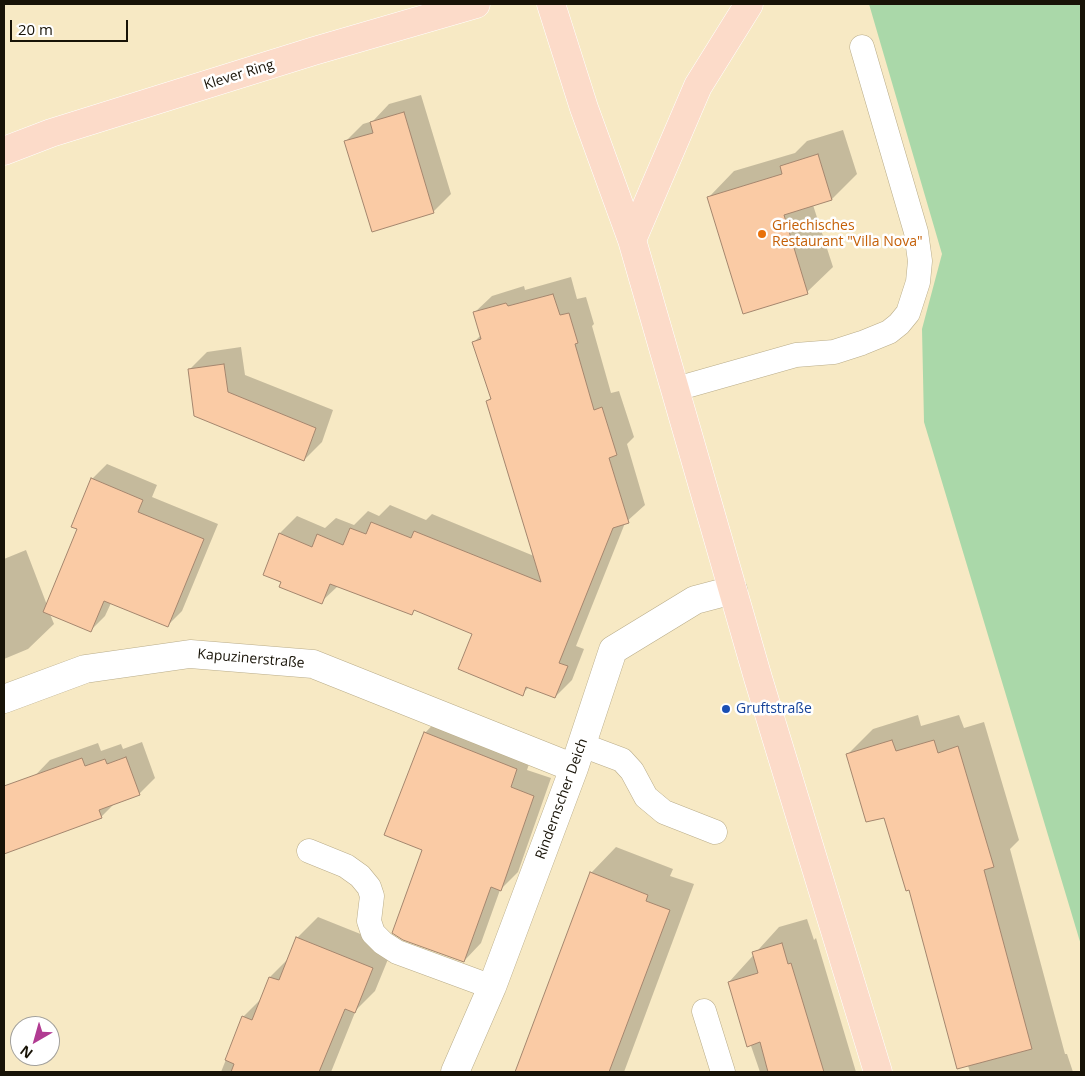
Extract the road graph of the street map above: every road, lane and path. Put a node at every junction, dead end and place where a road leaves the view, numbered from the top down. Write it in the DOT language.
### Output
graph roads {
  1 [pos="476,4"];
  2 [pos="551,4"];
  3 [pos="749,4"];
  4 [pos="862,47"];
  5 [pos="4,152"];
  6 [pos="632,240"];
  7 [pos="676,389"];
  8 [pos="733,590"];
  9 [pos="4,699"];
  10 [pos="578,757"];
  11 [pos="715,832"];
  12 [pos="309,851"];
  13 [pos="492,987"];
  14 [pos="704,1011"];
  15 [pos="455,1072"];
  16 [pos="723,1072"];
  17 [pos="878,1072"];
  1 -- 5 [label="main road, Klever Ring"];
  2 -- 6 [label="main road"];
  3 -- 6 [label="main road"];
  4 -- 7 [label="lane"];
  6 -- 7 [label="main road"];
  7 -- 8 [label="main road"];
  8 -- 10 [label="street, Rindernscher Deich"];
  8 -- 17 [label="main road"];
  9 -- 10 [label="street, Kapuzinerstraße"];
  10 -- 11 [label="lane"];
  10 -- 13 [label="street, Rindernscher Deich"];
  12 -- 13 [label="lane"];
  13 -- 15 [label="street, Rindernscher Deich"];
  14 -- 16 [label="lane"];
}
